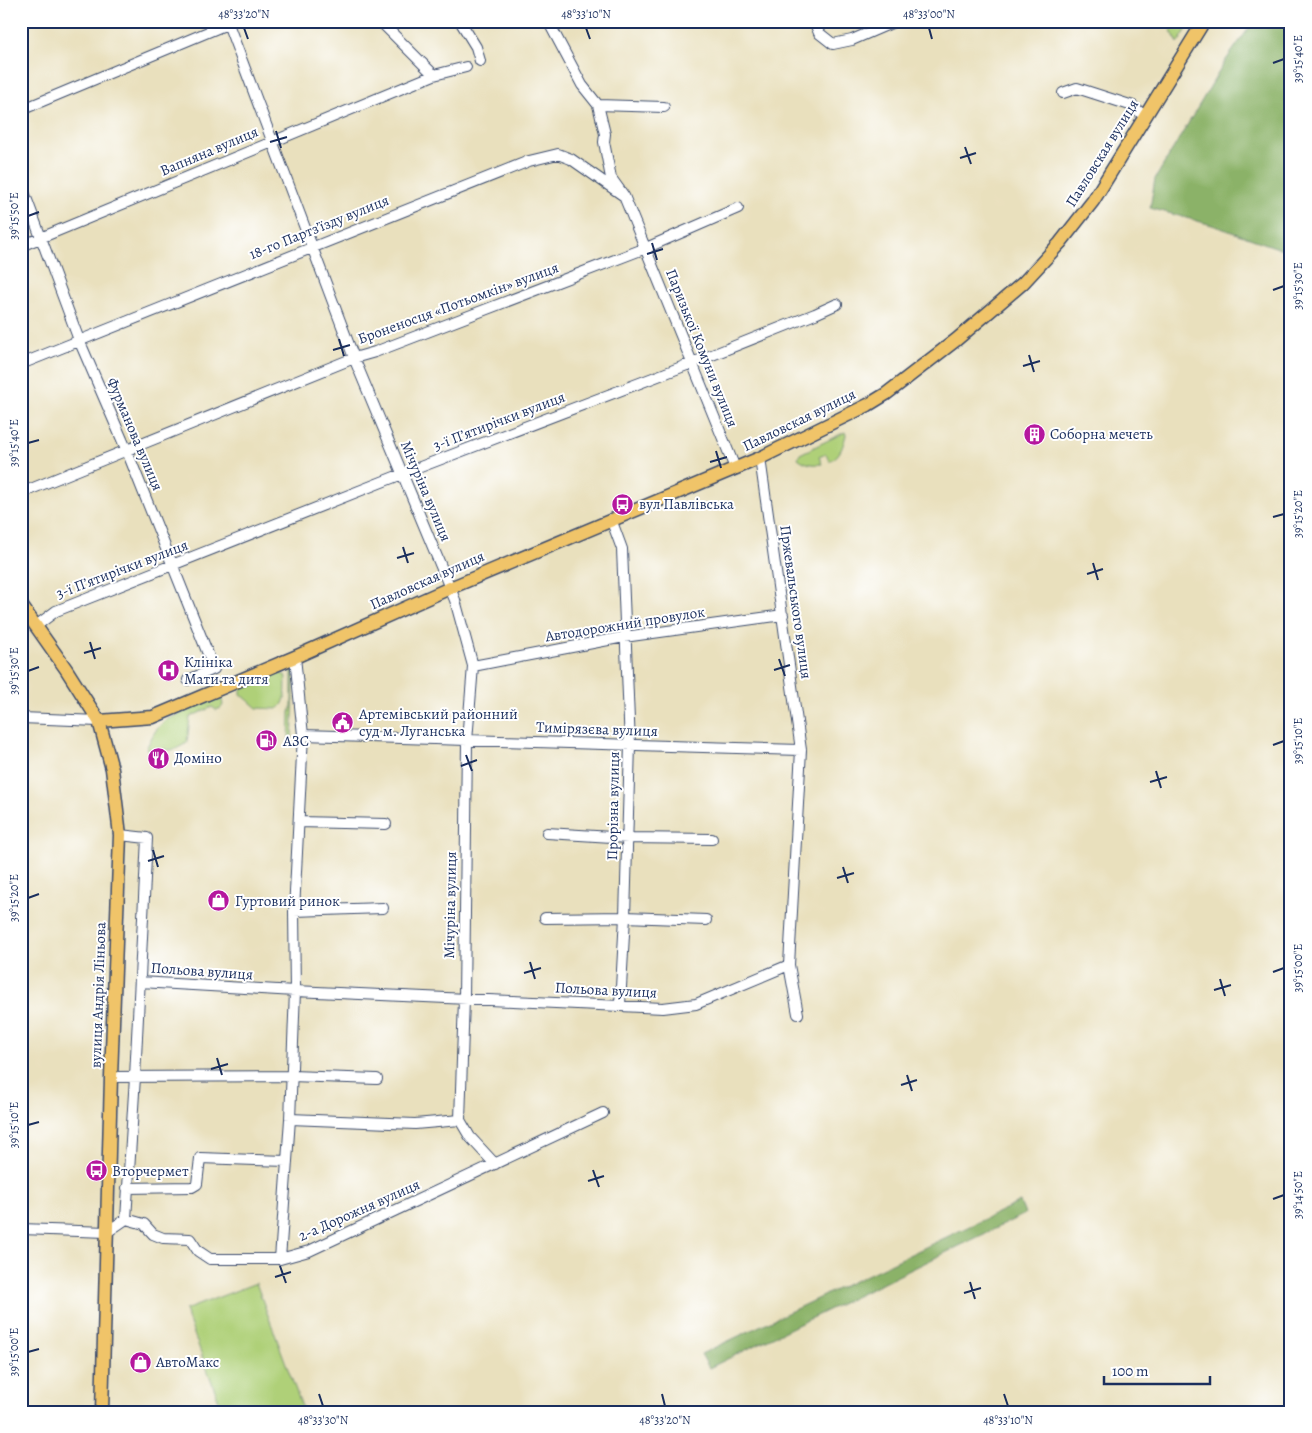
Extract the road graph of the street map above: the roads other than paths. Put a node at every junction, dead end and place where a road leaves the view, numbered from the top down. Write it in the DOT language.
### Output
graph roads {
  1 [pos="380,21"];
  2 [pos="460,21"];
  3 [pos="548,21"];
  4 [pos="814,21"];
  5 [pos="896,21"];
  6 [pos="1204,21"];
  7 [pos="229,22"];
  8 [pos="480,61"];
  9 [pos="466,67"];
  10 [pos="434,75"];
  11 [pos="1063,93"];
  12 [pos="598,105"];
  13 [pos="664,107"];
  14 [pos="21,110"];
  15 [pos="1144,116"];
  16 [pos="272,142"];
  17 [pos="21,184"];
  18 [pos="624,196"];
  19 [pos="738,208"];
  20 [pos="41,237"];
  21 [pos="21,246"];
  22 [pos="312,246"];
  23 [pos="646,248"];
  24 [pos="837,304"];
  25 [pos="79,340"];
  26 [pos="354,358"];
  27 [pos="692,363"];
  28 [pos="21,364"];
  29 [pos="127,451"];
  30 [pos="760,458"];
  31 [pos="735,468"];
  32 [pos="402,474"];
  33 [pos="21,494"];
  34 [pos="611,519"];
  35 [pos="172,565"];
  36 [pos="450,588"];
  37 [pos="21,605"];
  38 [pos="783,614"];
  39 [pos="36,626"];
  40 [pos="624,637"];
  41 [pos="295,657"];
  42 [pos="473,666"];
  43 [pos="188,680"];
  44 [pos="21,718"];
  45 [pos="99,721"];
  46 [pos="303,735"];
  47 [pos="467,741"];
  48 [pos="630,745"];
  49 [pos="801,750"];
  50 [pos="298,822"];
  51 [pos="386,824"];
  52 [pos="547,833"];
  53 [pos="120,834"];
  54 [pos="628,838"];
  55 [pos="712,839"];
  56 [pos="383,908"];
  57 [pos="294,911"];
  58 [pos="625,917"];
  59 [pos="545,918"];
  60 [pos="706,920"];
  61 [pos="789,965"];
  62 [pos="140,982"];
  63 [pos="295,991"];
  64 [pos="464,999"];
  65 [pos="620,1005"];
  66 [pos="798,1014"];
  67 [pos="291,1076"];
  68 [pos="111,1077"];
  69 [pos="135,1077"];
  70 [pos="377,1080"];
  71 [pos="602,1113"];
  72 [pos="290,1119"];
  73 [pos="460,1120"];
  74 [pos="287,1161"];
  75 [pos="494,1164"];
  76 [pos="127,1188"];
  77 [pos="126,1219"];
  78 [pos="21,1229"];
  79 [pos="107,1232"];
  80 [pos="280,1259"];
  81 [pos="102,1412"];
  1 -- 10 [label="street"];
  2 -- 8 [label="street"];
  3 -- 12 [label="street, Паризької Комуни вулиця"];
  4 -- 5 [label="street"];
  6 -- 15 [label="main road, Павловская вулиця"];
  7 -- 14 [label="street"];
  7 -- 16 [label="street, Мічуріна вулиця"];
  9 -- 10 [label="street, Вапняна вулиця"];
  10 -- 16 [label="street, Вапняна вулиця"];
  11 -- 15 [label="street"];
  12 -- 13 [label="street"];
  12 -- 18 [label="street, Паризької Комуни вулиця"];
  15 -- 30 [label="main road, Павловская вулиця"];
  16 -- 20 [label="street, Вапняна вулиця"];
  16 -- 22 [label="street, Мічуріна вулиця"];
  17 -- 20 [label="street, Фурманова вулиця"];
  18 -- 22 [label="street, 18-го Партз’їзду вулиця"];
  18 -- 23 [label="street, Паризької Комуни вулиця"];
  19 -- 23 [label="street, Броненосця «Потьомкін» вулиця"];
  20 -- 21 [label="street, Вапняна вулиця"];
  20 -- 25 [label="street, Фурманова вулиця"];
  22 -- 25 [label="street, 18-го Партз’їзду вулиця"];
  22 -- 26 [label="street, Мічуріна вулиця"];
  23 -- 26 [label="street, Броненосця «Потьомкін» вулиця"];
  23 -- 27 [label="street, Паризької Комуни вулиця"];
  24 -- 27 [label="street, 3-ї П’ятирічки вулиця"];
  25 -- 28 [label="street, 18-го Партз’їзду вулиця"];
  25 -- 29 [label="street, Фурманова вулиця"];
  26 -- 29 [label="street, Броненосця «Потьомкін» вулиця"];
  26 -- 32 [label="street, Мічуріна вулиця"];
  27 -- 31 [label="street, Паризької Комуни вулиця"];
  27 -- 32 [label="street, 3-ї П’ятирічки вулиця"];
  29 -- 33 [label="street, Броненосця «Потьомкін» вулиця"];
  29 -- 35 [label="street, Фурманова вулиця"];
  30 -- 31 [label="main road, Павловская вулиця"];
  30 -- 38 [label="street, Пржевальського вулиця"];
  31 -- 34 [label="main road, Павловская вулиця"];
  32 -- 35 [label="street, 3-ї П’ятирічки вулиця"];
  32 -- 36 [label="street, Мічуріна вулиця"];
  34 -- 36 [label="main road, Павловская вулиця"];
  34 -- 40 [label="street, Прорізна вулиця"];
  35 -- 39 [label="street, 3-ї П’ятирічки вулиця"];
  35 -- 43 [label="street, Фурманова вулиця"];
  36 -- 41 [label="main road, Павловская вулиця"];
  36 -- 42 [label="street, Мічуріна вулиця"];
  37 -- 39 [label="main road, вулиця Андрія Ліньова"];
  38 -- 40 [label="street, Автодорожний провулок"];
  38 -- 49 [label="street, Пржевальського вулиця"];
  39 -- 45 [label="main road, вулиця Андрія Ліньова"];
  40 -- 42 [label="street, Автодорожний провулок"];
  40 -- 48 [label="street, Прорізна вулиця"];
  41 -- 45 [label="main road, Павловская вулиця"];
  41 -- 46 [label="street"];
  42 -- 47 [label="street, Мічуріна вулиця"];
  44 -- 45 [label="street"];
  45 -- 53 [label="main road, вулиця Андрія Ліньова"];
  46 -- 47 [label="street, Тимірязєва вулиця"];
  46 -- 50 [label="street"];
  47 -- 48 [label="street, Тимірязєва вулиця"];
  47 -- 64 [label="street, Мічуріна вулиця"];
  48 -- 49 [label="street, Тимірязєва вулиця"];
  48 -- 54 [label="street, Прорізна вулиця"];
  49 -- 61 [label="street"];
  50 -- 51 [label="street"];
  50 -- 57 [label="street"];
  52 -- 54 [label="street"];
  53 -- 62 [label="street"];
  53 -- 68 [label="main road, вулиця Андрія Ліньова"];
  54 -- 55 [label="street"];
  54 -- 58 [label="street, Прорізна вулиця"];
  56 -- 57 [label="street"];
  57 -- 63 [label="street"];
  58 -- 59 [label="street"];
  58 -- 60 [label="street"];
  58 -- 65 [label="street, Прорізна вулиця"];
  61 -- 65 [label="street, Польова вулиця"];
  61 -- 66 [label="street"];
  62 -- 63 [label="street, Польова вулиця"];
  62 -- 69 [label="street"];
  63 -- 64 [label="street, Польова вулиця"];
  63 -- 67 [label="street"];
  64 -- 65 [label="street, Польова вулиця"];
  64 -- 73 [label="street, Мічуріна вулиця"];
  67 -- 69 [label="street"];
  67 -- 70 [label="street"];
  67 -- 72 [label="street"];
  68 -- 69 [label="street"];
  68 -- 79 [label="main road, вулиця Андрія Ліньова"];
  69 -- 76 [label="street"];
  71 -- 75 [label="street, 2-а Дорожня вулиця"];
  72 -- 73 [label="street"];
  72 -- 74 [label="street"];
  73 -- 75 [label="street"];
  74 -- 76 [label="street"];
  74 -- 80 [label="street"];
  75 -- 80 [label="street, 2-а Дорожня вулиця"];
  76 -- 77 [label="street"];
  77 -- 79 [label="street"];
  77 -- 80 [label="street, 2-а Дорожня вулиця"];
  78 -- 79 [label="street"];
  79 -- 81 [label="main road, вулиця Андрія Ліньова"];
}
